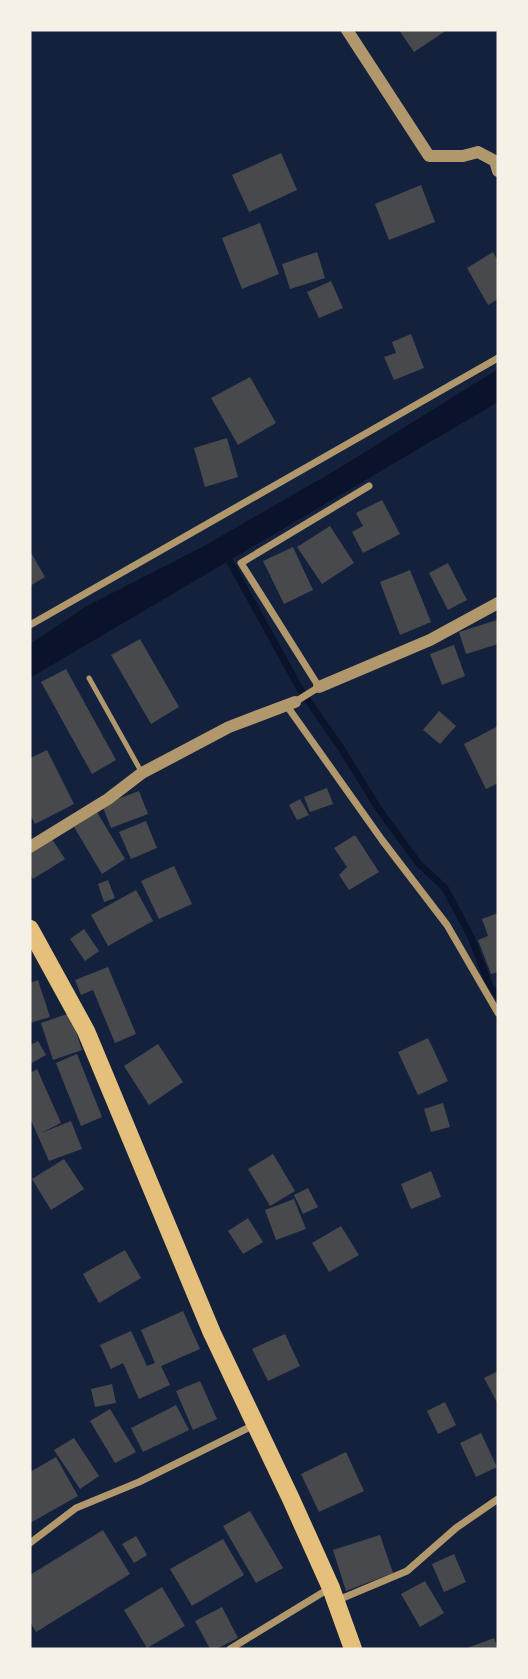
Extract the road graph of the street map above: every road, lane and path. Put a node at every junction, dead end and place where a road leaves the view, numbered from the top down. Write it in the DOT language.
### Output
graph roads {
  1 [pos="347,30"];
  2 [pos="498,171"];
  3 [pos="498,358"];
  4 [pos="369,486"];
  5 [pos="498,603"];
  6 [pos="30,625"];
  7 [pos="89,678"];
  8 [pos="319,687"];
  9 [pos="291,704"];
  10 [pos="142,773"];
  11 [pos="30,847"];
  12 [pos="30,929"];
  13 [pos="498,1013"];
  14 [pos="254,1424"];
  15 [pos="498,1499"];
  16 [pos="30,1543"];
  17 [pos="333,1594"];
  18 [pos="230,1649"];
  19 [pos="353,1649"];
  1 -- 2 [label="street"];
  3 -- 6 [label="street"];
  4 -- 8 [label="street"];
  5 -- 8 [label="street"];
  7 -- 10 [label="lane"];
  8 -- 9 [label="street"];
  9 -- 10 [label="street"];
  9 -- 13 [label="street"];
  10 -- 11 [label="street"];
  12 -- 14 [label="main road"];
  14 -- 16 [label="street"];
  14 -- 17 [label="main road"];
  15 -- 17 [label="street"];
  17 -- 18 [label="street"];
  17 -- 19 [label="main road"];
}
